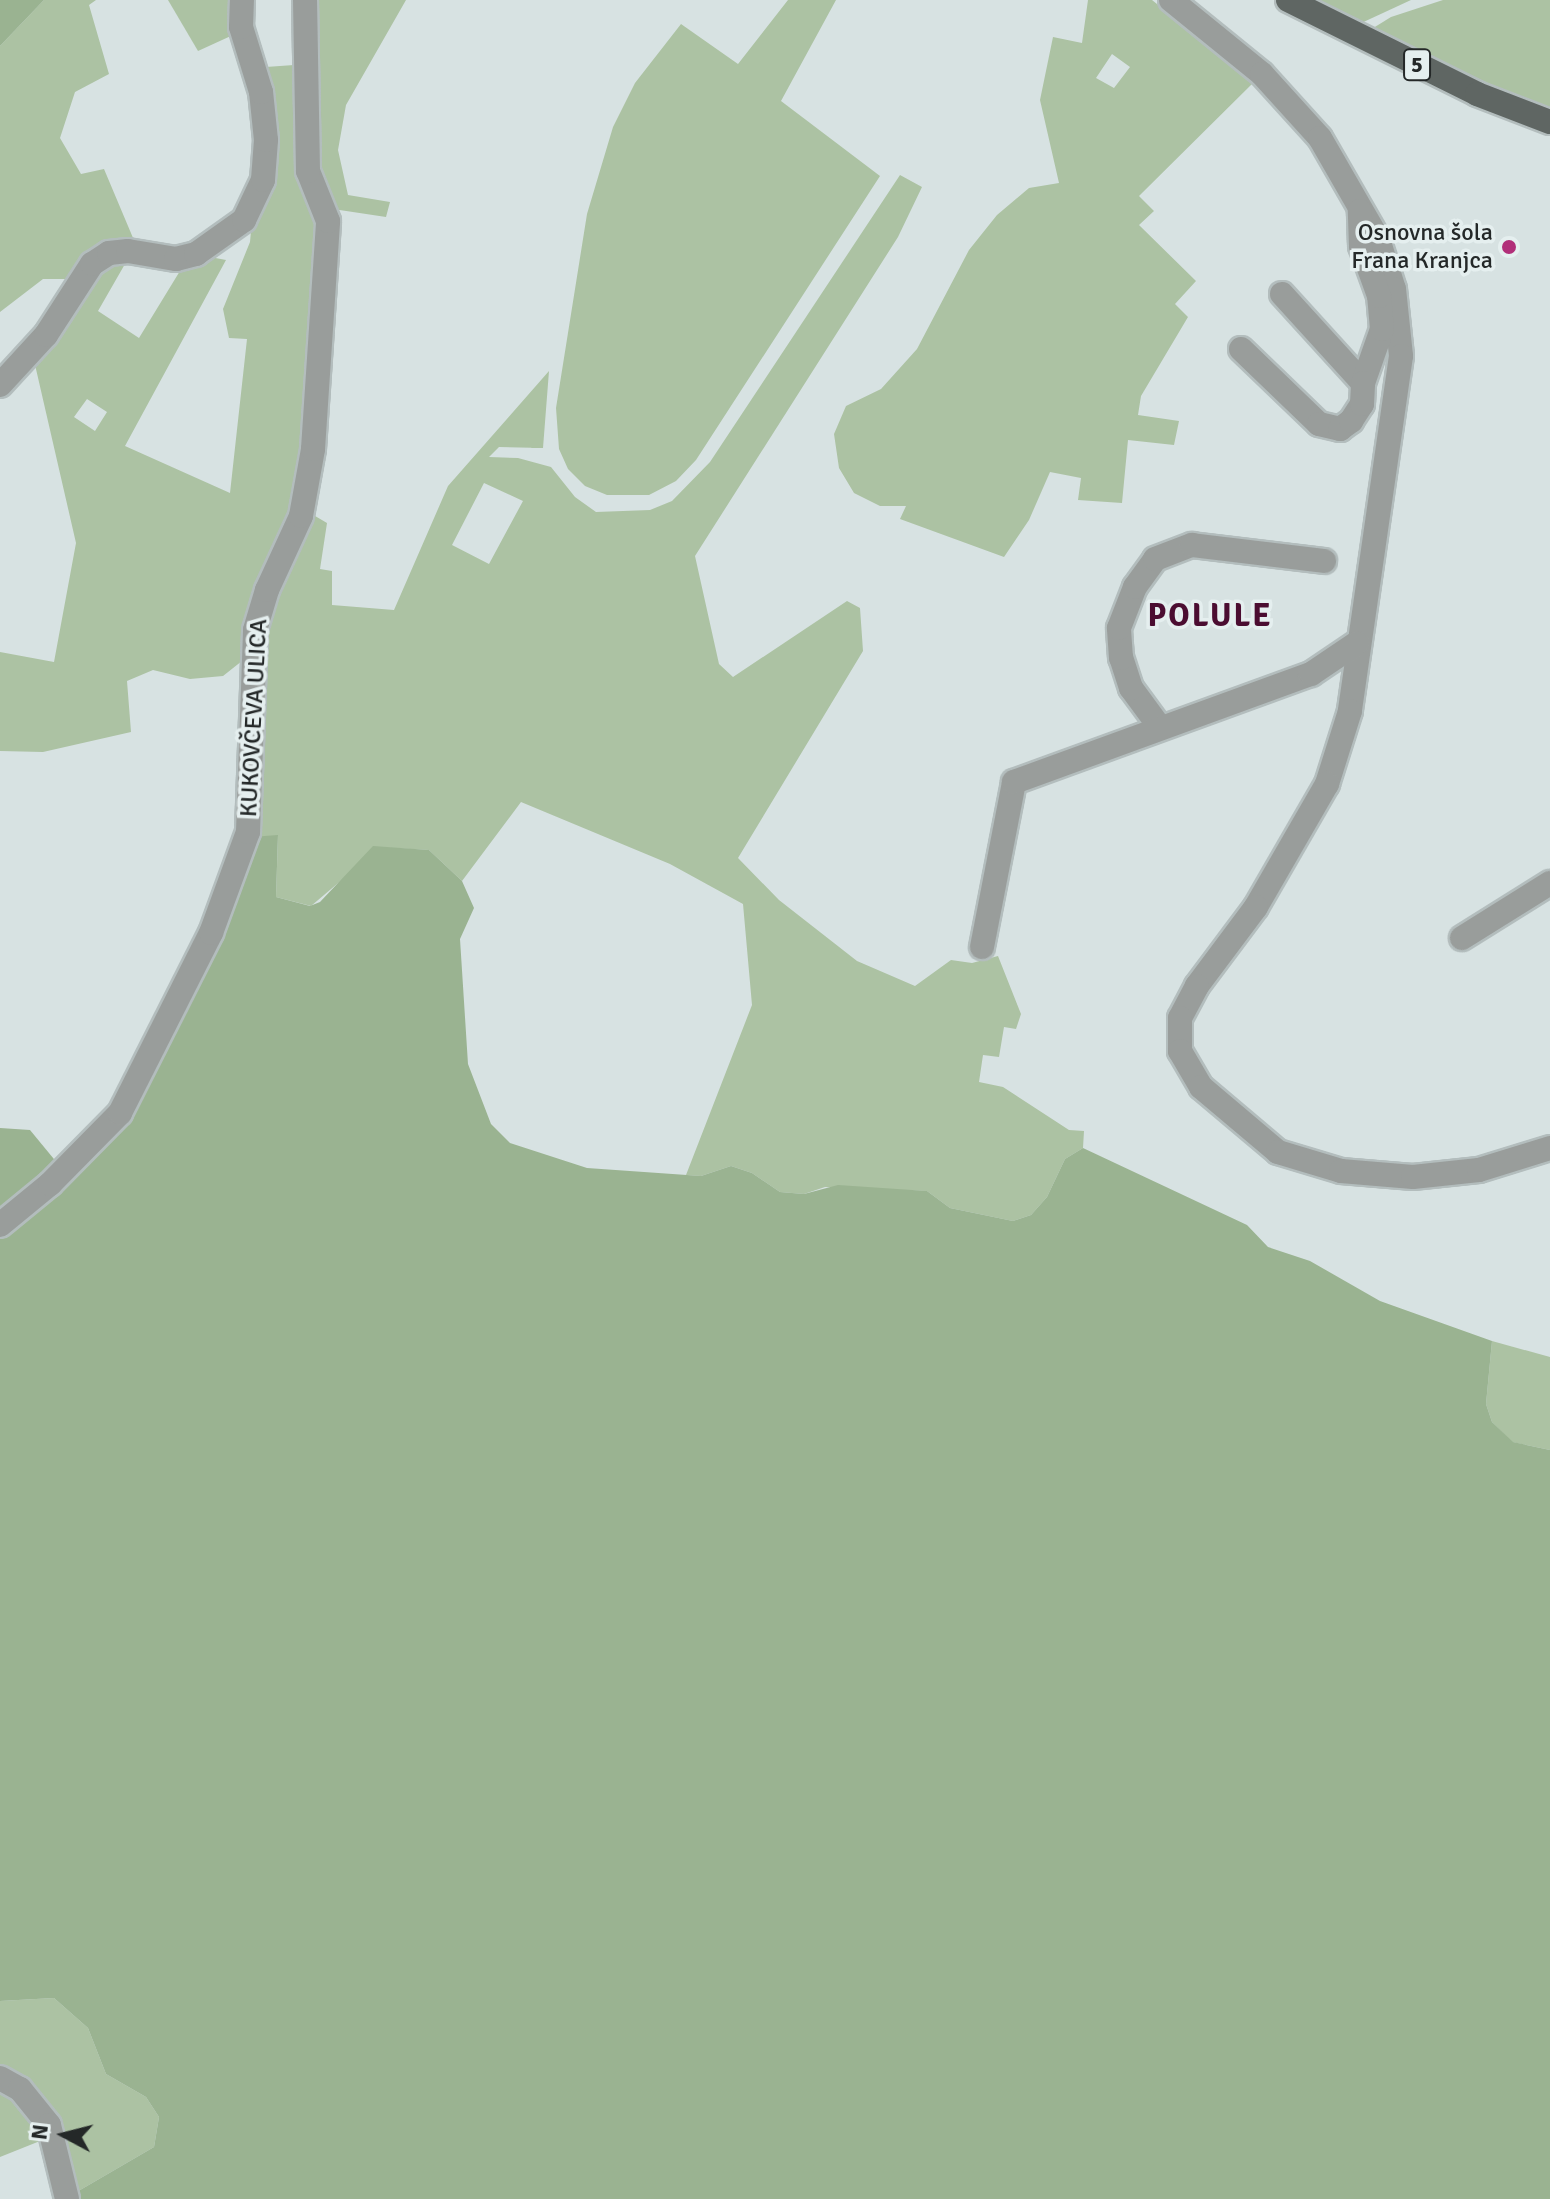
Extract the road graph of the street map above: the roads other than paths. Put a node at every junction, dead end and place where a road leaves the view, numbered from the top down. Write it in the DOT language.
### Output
graph roads {
  1 [pos="242,0"];
  2 [pos="305,0"];
  3 [pos="1171,0"];
  4 [pos="1288,0"];
  5 [pos="1550,122"];
  6 [pos="1360,201"];
  7 [pos="1282,294"];
  8 [pos="1241,349"];
  9 [pos="1363,383"];
  10 [pos="0,385"];
  11 [pos="1324,561"];
  12 [pos="1357,643"];
  13 [pos="1159,726"];
  14 [pos="1550,883"];
  15 [pos="1462,938"];
  16 [pos="982,947"];
  17 [pos="1550,1148"];
  18 [pos="0,1225"];
  19 [pos="0,2078"];
  20 [pos="67,2199"];
  1 -- 10 [label="street"];
  2 -- 18 [label="street, KUKOVČEVA ULICA"];
  3 -- 6 [label="street"];
  4 -- 5 [label="main road, 5"];
  6 -- 9 [label="street"];
  6 -- 12 [label="street"];
  7 -- 9 [label="street"];
  8 -- 9 [label="street"];
  11 -- 13 [label="street"];
  12 -- 13 [label="street"];
  12 -- 17 [label="street"];
  13 -- 16 [label="street"];
  14 -- 15 [label="street"];
  19 -- 20 [label="street"];
}
